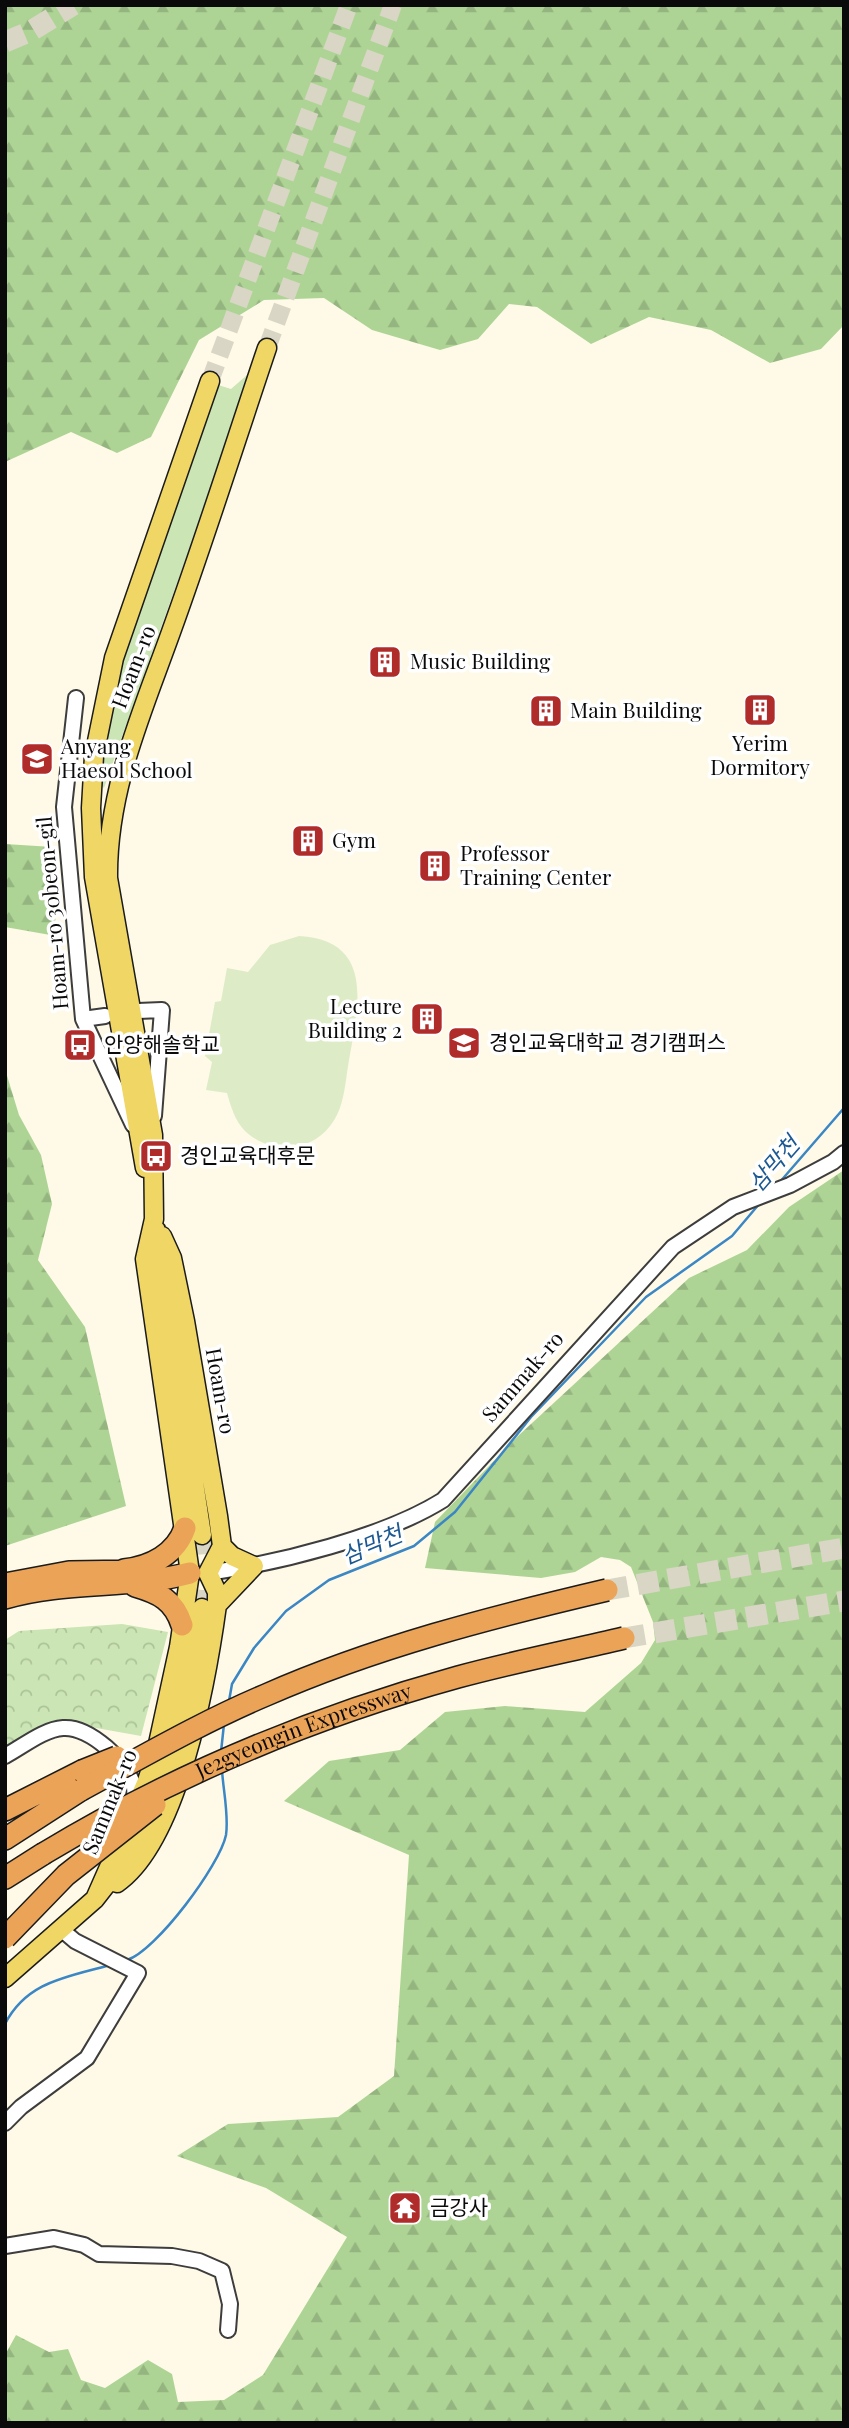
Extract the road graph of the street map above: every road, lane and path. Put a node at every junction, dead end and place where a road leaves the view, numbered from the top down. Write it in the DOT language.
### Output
graph roads {
  1 [pos="267,348"];
  2 [pos="210,381"];
  3 [pos="76,698"];
  4 [pos="138,1010"];
  5 [pos="105,1016"];
  6 [pos="83,1019"];
  7 [pos="146,1137"];
  8 [pos="844,1153"];
  9 [pos="154,1219"];
  10 [pos="192,1536"];
  11 [pos="221,1545"];
  12 [pos="254,1566"];
  13 [pos="199,1573"];
  14 [pos="124,1577"];
  15 [pos="5,1584"];
  16 [pos="607,1590"];
  17 [pos="5,1598"];
  18 [pos="200,1613"];
  19 [pos="624,1638"];
  20 [pos="5,1756"];
  21 [pos="209,1766"];
  22 [pos="81,1780"];
  23 [pos="5,1810"];
  24 [pos="132,1817"];
  25 [pos="5,1839"];
  26 [pos="5,1878"];
  27 [pos="95,1899"];
  28 [pos="62,1930"];
  29 [pos="5,1938"];
  30 [pos="5,1978"];
  31 [pos="5,2123"];
  32 [pos="5,2246"];
  33 [pos="228,2330"];
  1 -- 7 [label="main road, Hoam-ro"];
  2 -- 7 [label="main road, Hoam-ro"];
  3 -- 6 [label="street, Hoam-ro 30beon-gil"];
  4 -- 7 [label="street"];
  5 -- 6 [label="street, Hoam-ro 30beon-gil"];
  6 -- 7 [label="street"];
  7 -- 9 [label="main road, Hoam-ro"];
  8 -- 12 [label="street, Sammak-ro"];
  9 -- 10 [label="main road, Hoam-ro"];
  9 -- 11 [label="main road, Hoam-ro"];
  10 -- 11 [label="main road"];
  10 -- 13 [label="main road, Hoam-ro"];
  10 -- 14 [label="highway"];
  11 -- 12 [label="main road"];
  11 -- 13 [label="main road"];
  12 -- 13 [label="street, Sammak-ro"];
  12 -- 18 [label="main road"];
  13 -- 14 [label="highway"];
  13 -- 18 [label="main road, Sammak-ro"];
  13 -- 18 [label="main road, Sammak-ro"];
  14 -- 15 [label="highway"];
  14 -- 17 [label="highway"];
  14 -- 18 [label="highway"];
  16 -- 22 [label="highway, Je2gyeongin Expressway, bridge"];
  18 -- 24 [label="main road, Sammak-ro"];
  18 -- 27 [label="main road, Sammak-ro"];
  19 -- 21 [label="highway, Je2gyeongin Expressway, bridge"];
  20 -- 24 [label="street"];
  21 -- 26 [label="highway, Je2gyeongin Expressway, bridge"];
  21 -- 29 [label="highway, bridge"];
  22 -- 23 [label="highway"];
  22 -- 25 [label="highway, Je2gyeongin Expressway"];
  24 -- 27 [label="main road, Sammak-ro"];
  27 -- 28 [label="main road, Sammak-ro"];
  28 -- 30 [label="main road, Sammak-ro"];
  28 -- 31 [label="street"];
  32 -- 33 [label="street"];
}
